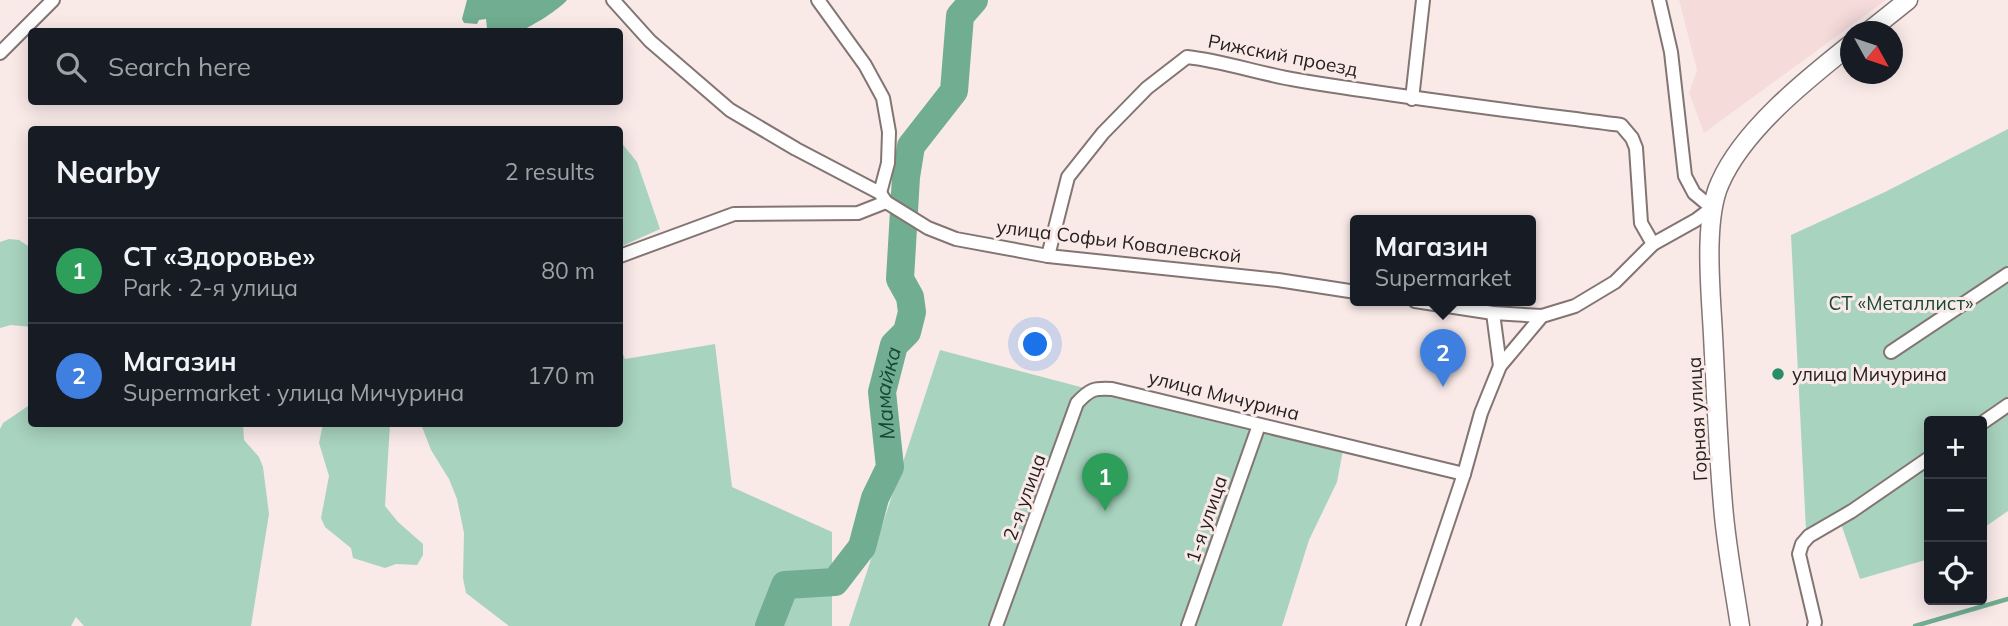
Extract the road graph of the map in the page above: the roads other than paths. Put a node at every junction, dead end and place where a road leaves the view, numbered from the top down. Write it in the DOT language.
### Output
graph roads {
  1 [pos="53,0"];
  2 [pos="613,0"];
  3 [pos="818,0"];
  4 [pos="1423,0"];
  5 [pos="1659,0"];
  6 [pos="1908,0"];
  7 [pos="1882,21"];
  8 [pos="0,53"];
  9 [pos="1840,53"];
  10 [pos="1412,99"];
  11 [pos="887,200"];
  12 [pos="1712,208"];
  13 [pos="1653,244"];
  14 [pos="623,255"];
  15 [pos="1048,256"];
  16 [pos="2008,274"];
  17 [pos="1350,291"];
  18 [pos="1448,306"];
  19 [pos="1493,313"];
  20 [pos="1542,316"];
  21 [pos="1891,352"];
  22 [pos="1500,366"];
  23 [pos="1096,388"];
  24 [pos="2008,405"];
  25 [pos="1987,419"];
  26 [pos="1259,425"];
  27 [pos="1924,461"];
  28 [pos="1464,474"];
  29 [pos="996,626"];
  30 [pos="1188,626"];
  31 [pos="1413,626"];
  32 [pos="1740,626"];
  33 [pos="1814,626"];
  1 -- 8 [label="street"];
  2 -- 11 [label="street, улица Софьи Ковалевской"];
  3 -- 11 [label="street"];
  4 -- 10 [label="street"];
  5 -- 12 [label="street"];
  6 -- 7 [label="street"];
  9 -- 12 [label="street"];
  10 -- 13 [label="street, Рижский проезд"];
  10 -- 15 [label="street, Рижский проезд"];
  11 -- 14 [label="street"];
  11 -- 15 [label="street, улица Софьи Ковалевской"];
  12 -- 13 [label="street"];
  12 -- 32 [label="street, Горная улица"];
  13 -- 20 [label="street"];
  15 -- 17 [label="street, улица Софьи Ковалевской"];
  16 -- 21 [label="street"];
  18 -- 19 [label="street"];
  19 -- 20 [label="street"];
  19 -- 22 [label="street"];
  20 -- 22 [label="street"];
  22 -- 28 [label="street"];
  23 -- 26 [label="street, улица Мичурина"];
  23 -- 29 [label="street, 2-я улица"];
  24 -- 25 [label="street"];
  26 -- 28 [label="street, улица Мичурина"];
  26 -- 30 [label="street, 1-я улица"];
  27 -- 33 [label="street"];
  28 -- 31 [label="street"];
}
